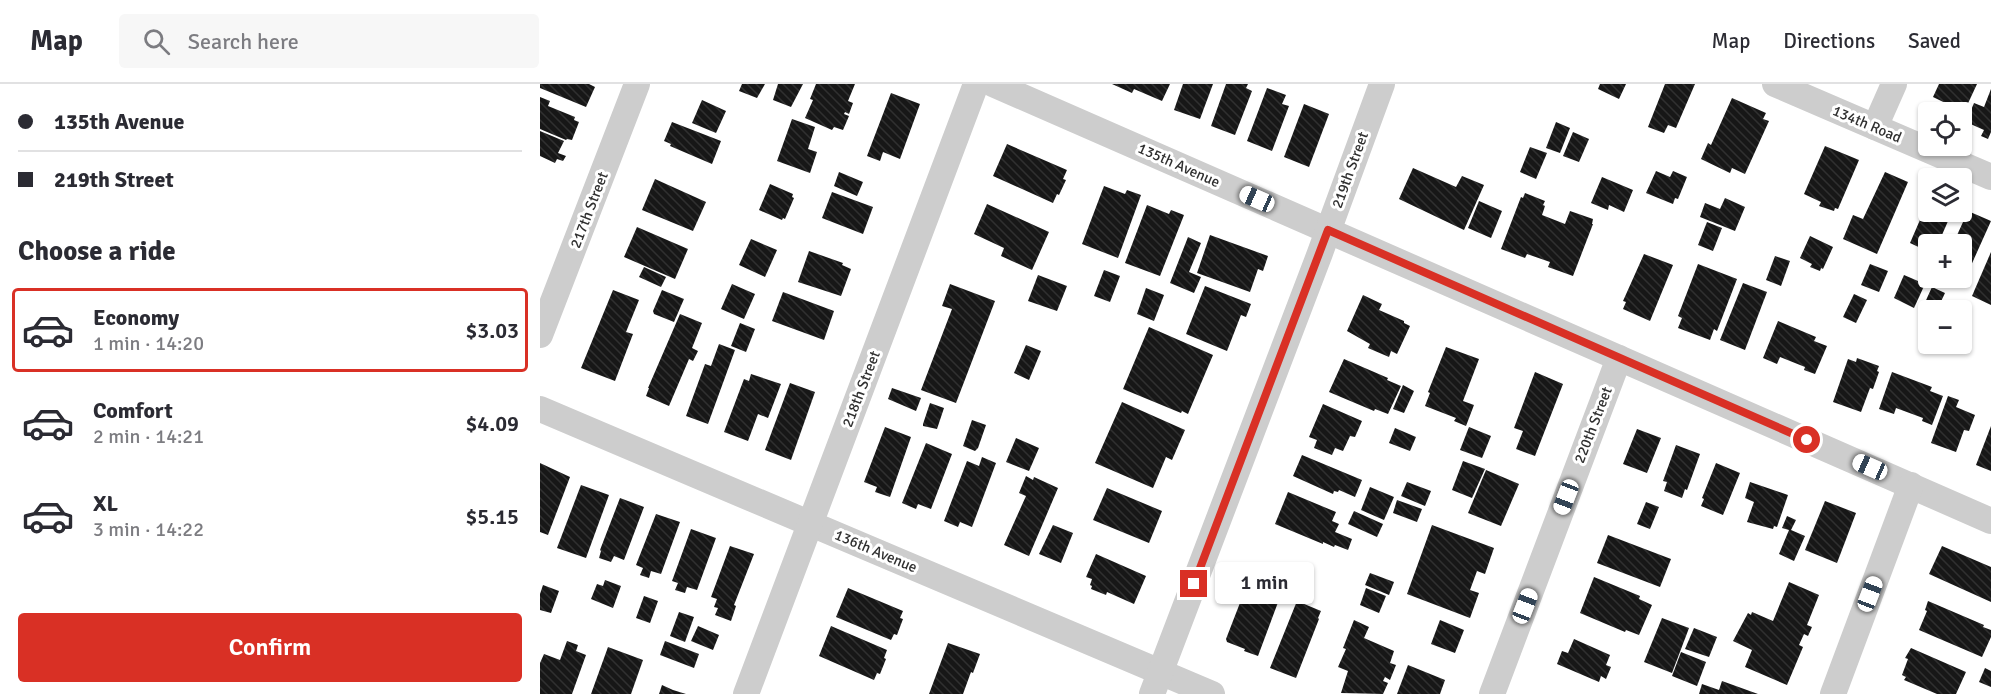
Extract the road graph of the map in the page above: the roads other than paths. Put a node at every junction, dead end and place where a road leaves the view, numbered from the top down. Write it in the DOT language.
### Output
graph roads {
  1 [pos="637,84"];
  2 [pos="976,84"];
  3 [pos="993,84"];
  4 [pos="1382,84"];
  5 [pos="1775,84"];
  6 [pos="1894,84"];
  7 [pos="1875,127"];
  8 [pos="1991,177"];
  9 [pos="1328,230"];
  10 [pos="540,335"];
  11 [pos="1618,358"];
  12 [pos="540,409"];
  13 [pos="1911,485"];
  14 [pos="1991,520"];
  15 [pos="810,523"];
  16 [pos="1156,683"];
  17 [pos="746,694"];
  18 [pos="1212,694"];
  19 [pos="1492,694"];
  20 [pos="1833,694"];
  1 -- 10 [label="street, 217th Street"];
  2 -- 15 [label="street, 218th Street"];
  3 -- 9 [label="street, 135th Avenue"];
  4 -- 9 [label="street, 219th Street"];
  5 -- 7 [label="street, 134th Road"];
  6 -- 7 [label="street"];
  7 -- 8 [label="street, 134th Road"];
  9 -- 11 [label="street, 135th Avenue"];
  9 -- 16 [label="street, 219th Street"];
  11 -- 13 [label="street, 135th Avenue"];
  11 -- 19 [label="street, 220th Street"];
  12 -- 15 [label="street, 136th Avenue"];
  13 -- 14 [label="street, 135th Avenue"];
  13 -- 20 [label="street"];
  15 -- 16 [label="street, 136th Avenue"];
  15 -- 17 [label="street, 218th Street"];
  16 -- 18 [label="street, 136th Avenue"];
}
